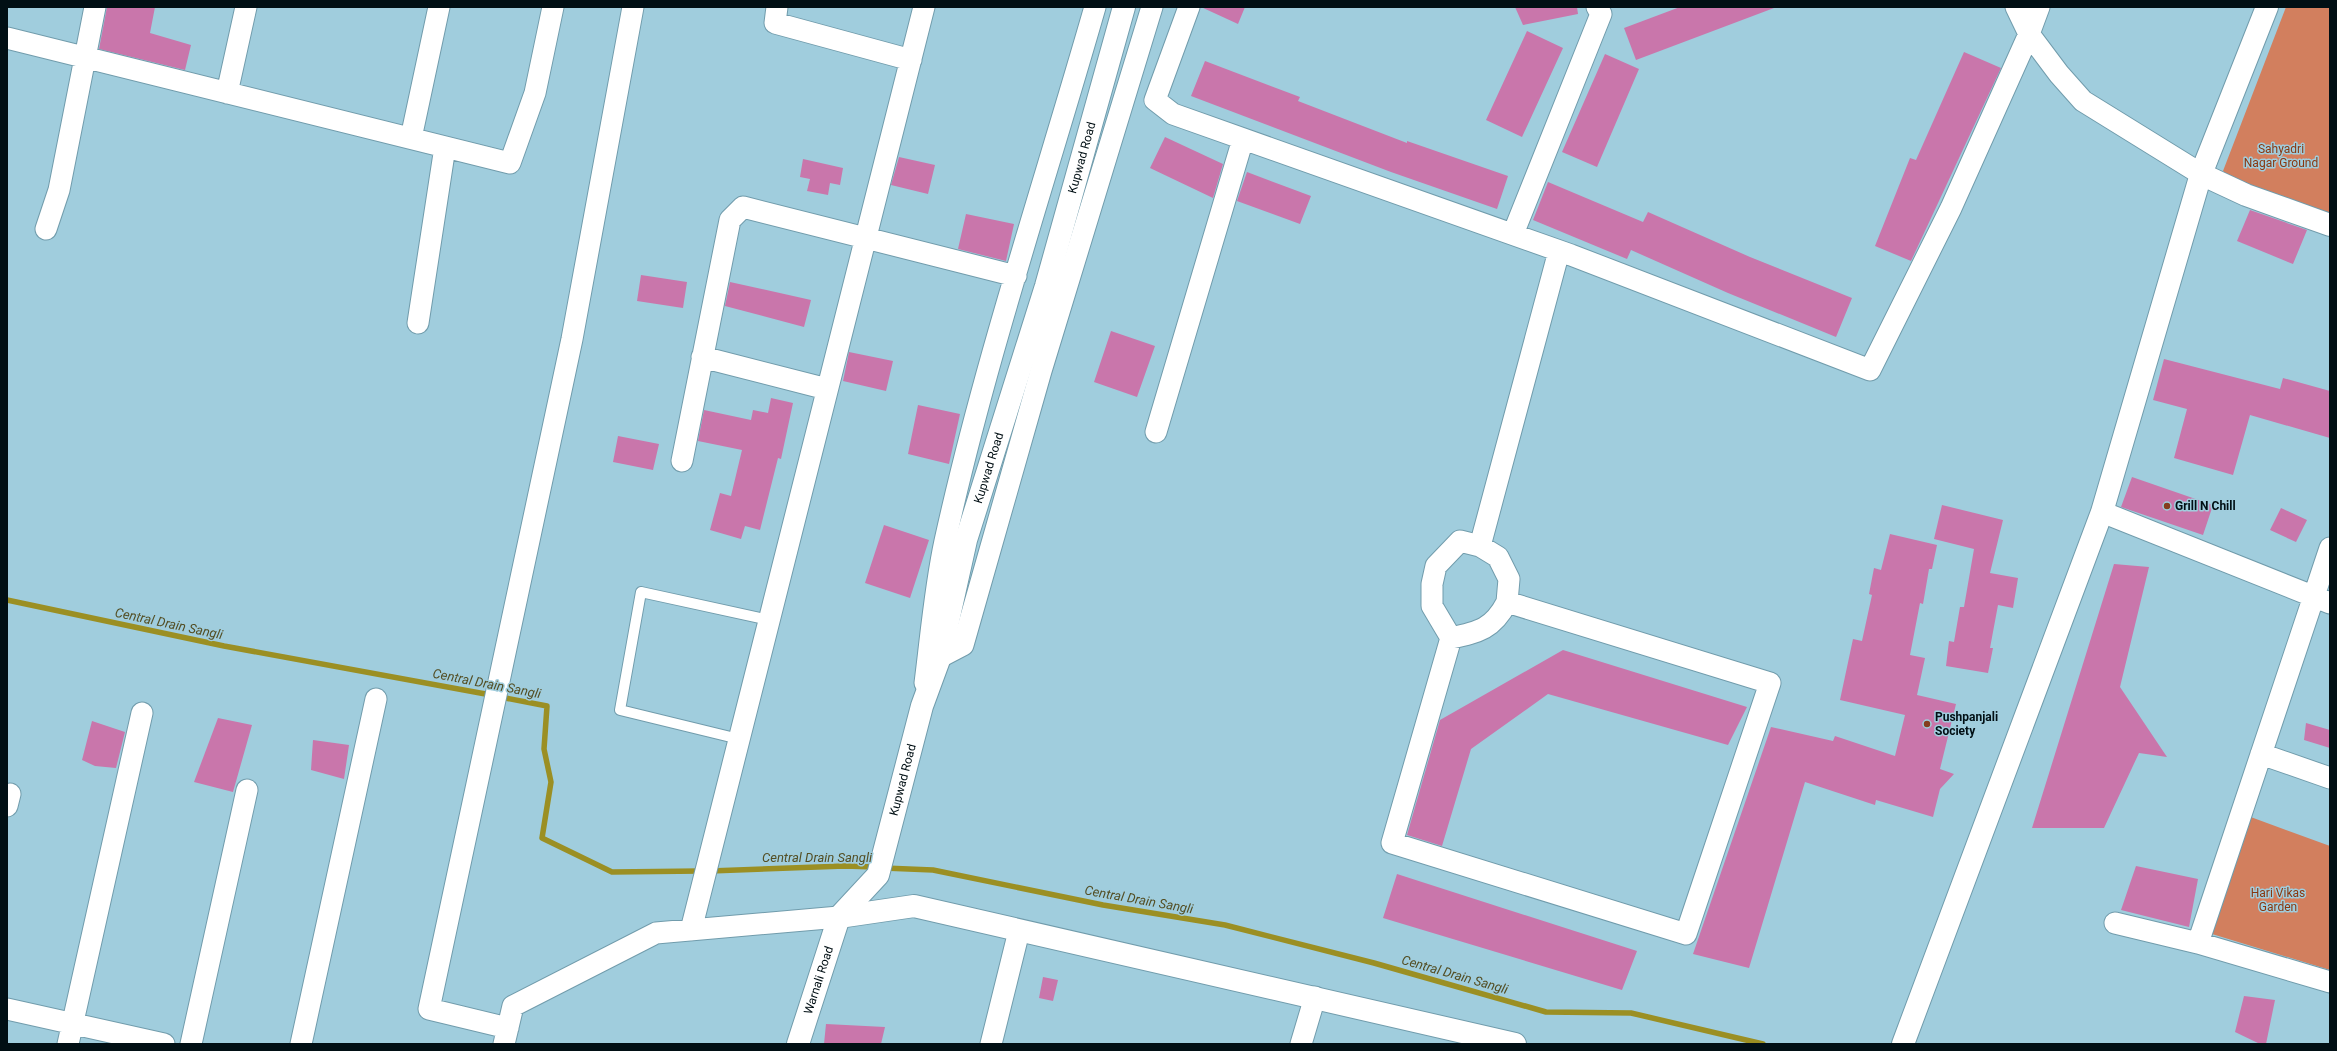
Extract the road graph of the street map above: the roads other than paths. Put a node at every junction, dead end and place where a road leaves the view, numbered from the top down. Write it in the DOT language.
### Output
graph roads {
  1 [pos="95,7"];
  2 [pos="246,7"];
  3 [pos="439,7"];
  4 [pos="553,7"];
  5 [pos="633,7"];
  6 [pos="777,7"];
  7 [pos="924,7"];
  8 [pos="1095,7"];
  9 [pos="1124,7"];
  10 [pos="1152,7"];
  11 [pos="1190,7"];
  12 [pos="1597,7"];
  13 [pos="2016,7"];
  14 [pos="2039,7"];
  15 [pos="2267,7"];
  16 [pos="2029,34"];
  17 [pos="7,38"];
  18 [pos="84,57"];
  19 [pos="911,60"];
  20 [pos="227,92"];
  21 [pos="1123,97"];
  22 [pos="1155,100"];
  23 [pos="411,138"];
  24 [pos="1243,139"];
  25 [pos="446,147"];
  26 [pos="2211,149"];
  27 [pos="2330,225"];
  28 [pos="46,229"];
  29 [pos="1513,234"];
  30 [pos="865,239"];
  31 [pos="1559,251"];
  32 [pos="1016,276"];
  33 [pos="418,323"];
  34 [pos="702,357"];
  35 [pos="827,389"];
  36 [pos="1156,432"];
  37 [pos="682,461"];
  38 [pos="2102,512"];
  39 [pos="1480,546"];
  40 [pos="2330,548"];
  41 [pos="2322,600"];
  42 [pos="1507,602"];
  43 [pos="769,620"];
  44 [pos="1451,638"];
  45 [pos="940,657"];
  46 [pos="376,699"];
  47 [pos="922,706"];
  48 [pos="142,713"];
  49 [pos="739,739"];
  50 [pos="2261,754"];
  51 [pos="2330,778"];
  52 [pos="247,790"];
  53 [pos="839,917"];
  54 [pos="2115,923"];
  55 [pos="691,930"];
  56 [pos="1019,931"];
  57 [pos="2198,943"];
  58 [pos="2330,982"];
  59 [pos="1315,997"];
  60 [pos="7,1009"];
  61 [pos="72,1024"];
  62 [pos="506,1036"];
  63 [pos="68,1044"];
  64 [pos="164,1044"];
  65 [pos="191,1044"];
  66 [pos="301,1044"];
  67 [pos="798,1044"];
  68 [pos="991,1044"];
  69 [pos="1301,1044"];
  70 [pos="1515,1044"];
  71 [pos="1903,1044"];
  1 -- 18 [label="street"];
  2 -- 20 [label="street"];
  3 -- 23 [label="street"];
  4 -- 25 [label="street"];
  5 -- 62 [label="street"];
  6 -- 19 [label="street"];
  7 -- 19 [label="street"];
  8 -- 32 [label="street"];
  9 -- 45 [label="main road, Kupwad Road"];
  10 -- 21 [label="street"];
  11 -- 22 [label="street"];
  12 -- 29 [label="street"];
  13 -- 16 [label="street"];
  14 -- 16 [label="street"];
  15 -- 26 [label="main road"];
  16 -- 26 [label="street"];
  16 -- 31 [label="street"];
  17 -- 18 [label="street"];
  18 -- 20 [label="street"];
  18 -- 28 [label="street"];
  19 -- 30 [label="street"];
  20 -- 23 [label="street"];
  21 -- 22 [label="street"];
  21 -- 45 [label="street"];
  22 -- 24 [label="street"];
  23 -- 25 [label="street"];
  24 -- 29 [label="street"];
  24 -- 36 [label="street"];
  25 -- 33 [label="street"];
  26 -- 27 [label="main road"];
  26 -- 38 [label="main road"];
  29 -- 31 [label="street"];
  30 -- 32 [label="street"];
  30 -- 34 [label="street"];
  30 -- 35 [label="street"];
  31 -- 39 [label="street"];
  32 -- 47 [label="street"];
  34 -- 35 [label="street"];
  34 -- 37 [label="street"];
  35 -- 43 [label="street"];
  38 -- 41 [label="street"];
  38 -- 71 [label="main road"];
  39 -- 42 [label="street"];
  39 -- 44 [label="street"];
  40 -- 41 [label="street"];
  41 -- 50 [label="street"];
  42 -- 44 [label="street"];
  42 -- 44 [label="street"];
  43 -- 49 [label="street"];
  43 -- 49 [label="lane"];
  45 -- 47 [label="main road, Kupwad Road"];
  46 -- 66 [label="street"];
  47 -- 53 [label="main road, Kupwad Road"];
  48 -- 61 [label="street"];
  49 -- 55 [label="street"];
  50 -- 51 [label="street"];
  50 -- 57 [label="street"];
  52 -- 65 [label="street"];
  53 -- 55 [label="street"];
  53 -- 56 [label="main road"];
  53 -- 67 [label="main road, Warnali Road"];
  54 -- 57 [label="street"];
  55 -- 62 [label="street"];
  56 -- 59 [label="main road"];
  56 -- 68 [label="street"];
  57 -- 58 [label="street"];
  59 -- 69 [label="street"];
  59 -- 70 [label="main road"];
  60 -- 61 [label="street"];
  61 -- 63 [label="street"];
  61 -- 64 [label="street"];
}
